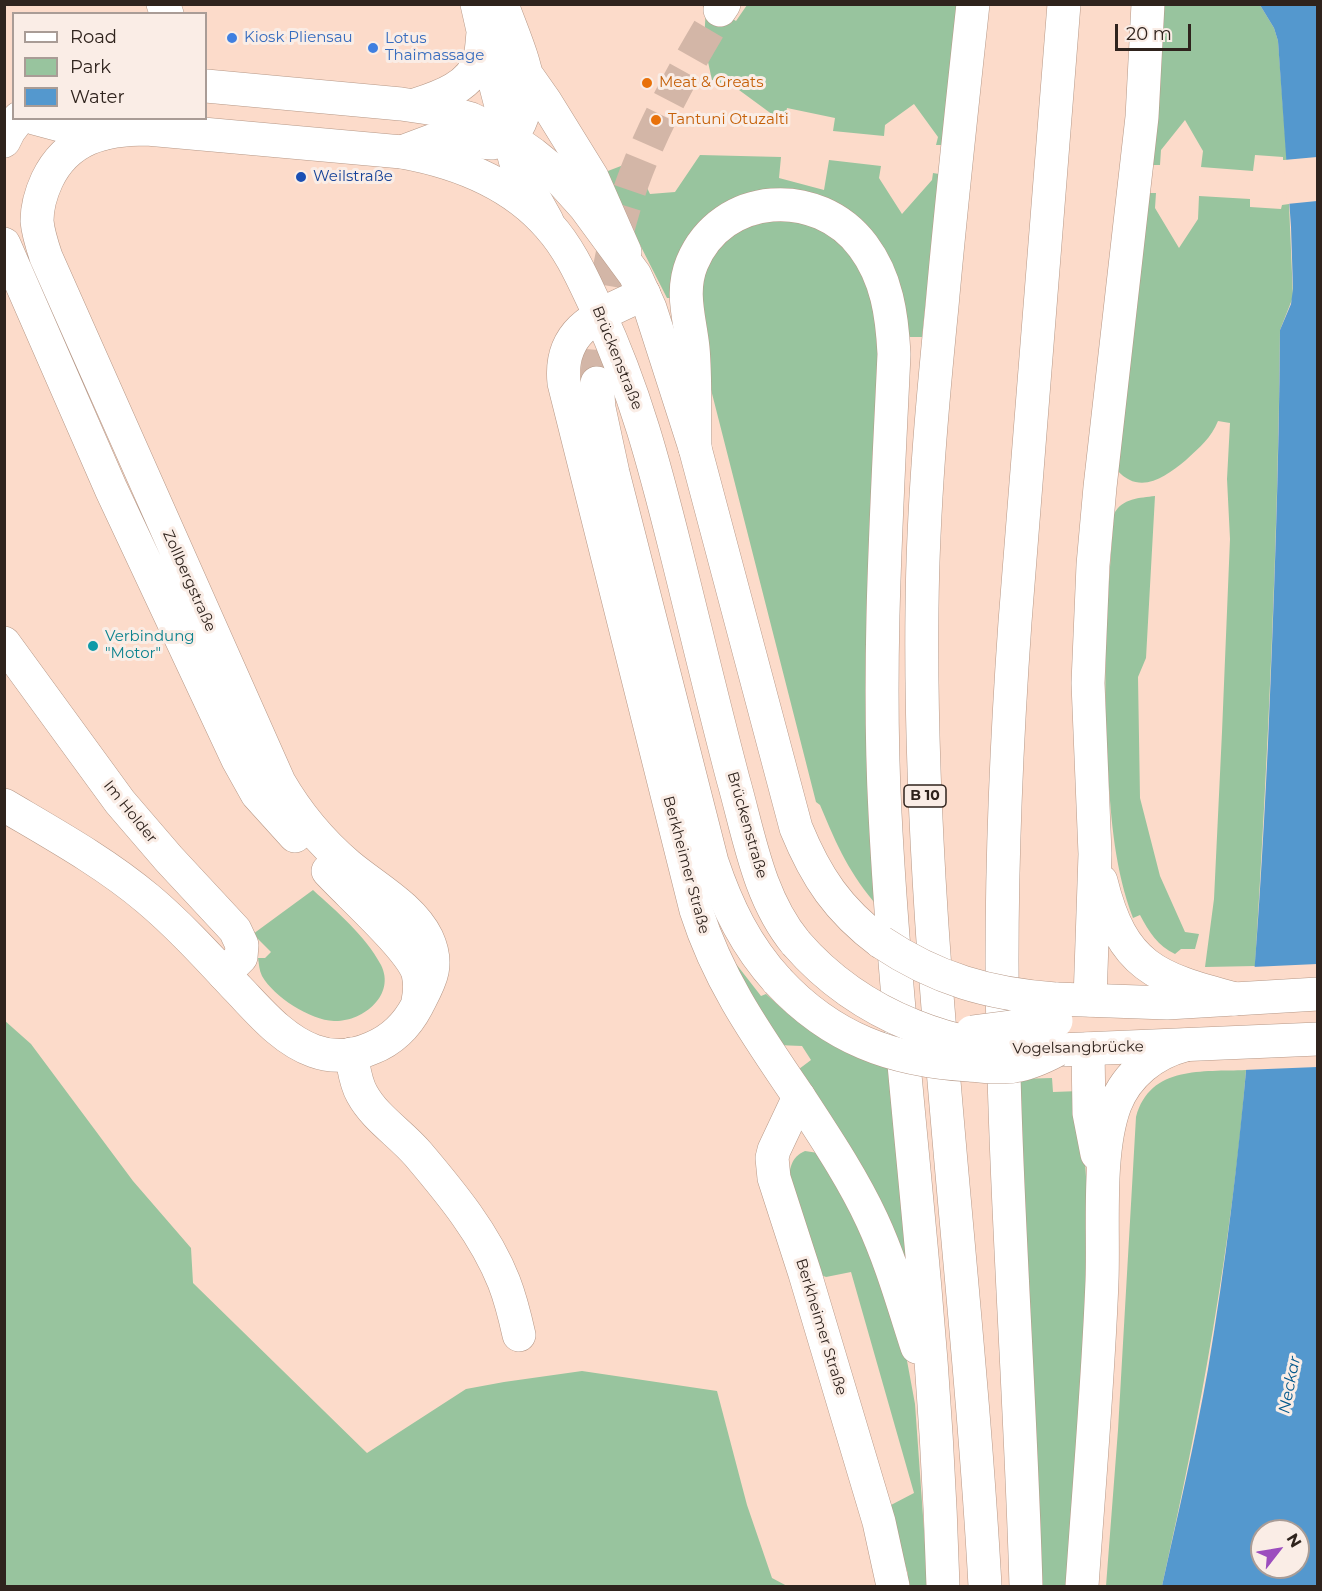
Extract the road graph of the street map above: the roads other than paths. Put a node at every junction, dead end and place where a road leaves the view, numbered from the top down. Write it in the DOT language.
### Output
graph roads {
  1 [pos="502,4"];
  2 [pos="973,4"];
  3 [pos="1064,4"];
  4 [pos="1148,4"];
  5 [pos="480,18"];
  6 [pos="526,74"];
  7 [pos="207,86"];
  8 [pos="415,105"];
  9 [pos="18,120"];
  10 [pos="41,120"];
  11 [pos="105,133"];
  12 [pos="509,137"];
  13 [pos="4,141"];
  14 [pos="402,152"];
  15 [pos="549,225"];
  16 [pos="4,244"];
  17 [pos="639,284"];
  18 [pos="600,315"];
  19 [pos="597,383"];
  20 [pos="695,448"];
  21 [pos="4,643"];
  22 [pos="4,805"];
  23 [pos="1095,854"];
  24 [pos="796,944"];
  25 [pos="224,974"];
  26 [pos="1168,991"];
  27 [pos="1317,994"];
  28 [pos="1090,1000"];
  29 [pos="416,1008"];
  30 [pos="1064,1030"];
  31 [pos="1317,1039"];
  32 [pos="1171,1048"];
  33 [pos="351,1054"];
  34 [pos="799,1097"];
  35 [pos="1103,1189"];
  36 [pos="519,1335"];
  37 [pos="933,1407"];
  38 [pos="893,1587"];
  39 [pos="943,1587"];
  40 [pos="985,1587"];
  41 [pos="1026,1587"];
  42 [pos="1082,1587"];
  1 -- 6 [label="main road"];
  2 -- 40 [label="main road, B 10"];
  3 -- 41 [label="main road"];
  4 -- 23 [label="main road"];
  5 -- 8 [label="main road"];
  5 -- 12 [label="main road"];
  6 -- 12 [label="main road"];
  6 -- 17 [label="main road"];
  7 -- 8 [label="main road"];
  8 -- 12 [label="main road"];
  9 -- 13 [label="main road"];
  10 -- 11 [label="main road"];
  11 -- 14 [label="main road, Brückenstraße"];
  11 -- 29 [label="main road, Zollbergstraße"];
  12 -- 14 [label="main road"];
  12 -- 15 [label="main road"];
  12 -- 17 [label="main road"];
  14 -- 15 [label="main road, Brückenstraße"];
  15 -- 18 [label="main road, Brückenstraße"];
  16 -- 29 [label="main road, Zollbergstraße"];
  17 -- 18 [label="main road, Berkheimer Straße"];
  17 -- 20 [label="main road"];
  18 -- 24 [label="main road, Brückenstraße"];
  18 -- 34 [label="main road, Berkheimer Straße"];
  19 -- 30 [label="main road, bridge"];
  20 -- 30 [label="main road, Vogelsangbrücke, bridge"];
  20 -- 37 [label="main road"];
  21 -- 25 [label="main road, Im Holder"];
  22 -- 25 [label="main road, Zollbergstraße"];
  23 -- 26 [label="main road"];
  23 -- 28 [label="main road"];
  24 -- 30 [label="main road, Vogelsangbrücke, bridge"];
  25 -- 33 [label="main road, Zollbergstraße"];
  26 -- 27 [label="main road"];
  26 -- 28 [label="main road, Vogelsangbrücke"];
  28 -- 30 [label="main road, Vogelsangbrücke"];
  28 -- 30 [label="main road"];
  29 -- 33 [label="main road, Zollbergstraße"];
  30 -- 32 [label="main road, Vogelsangbrücke"];
  30 -- 35 [label="main road"];
  31 -- 32 [label="main road, Vogelsangbrücke"];
  32 -- 35 [label="main road"];
  33 -- 36 [label="main road"];
  34 -- 37 [label="main road"];
  34 -- 38 [label="main road, Berkheimer Straße"];
  35 -- 42 [label="main road"];
  37 -- 39 [label="main road"];
}
